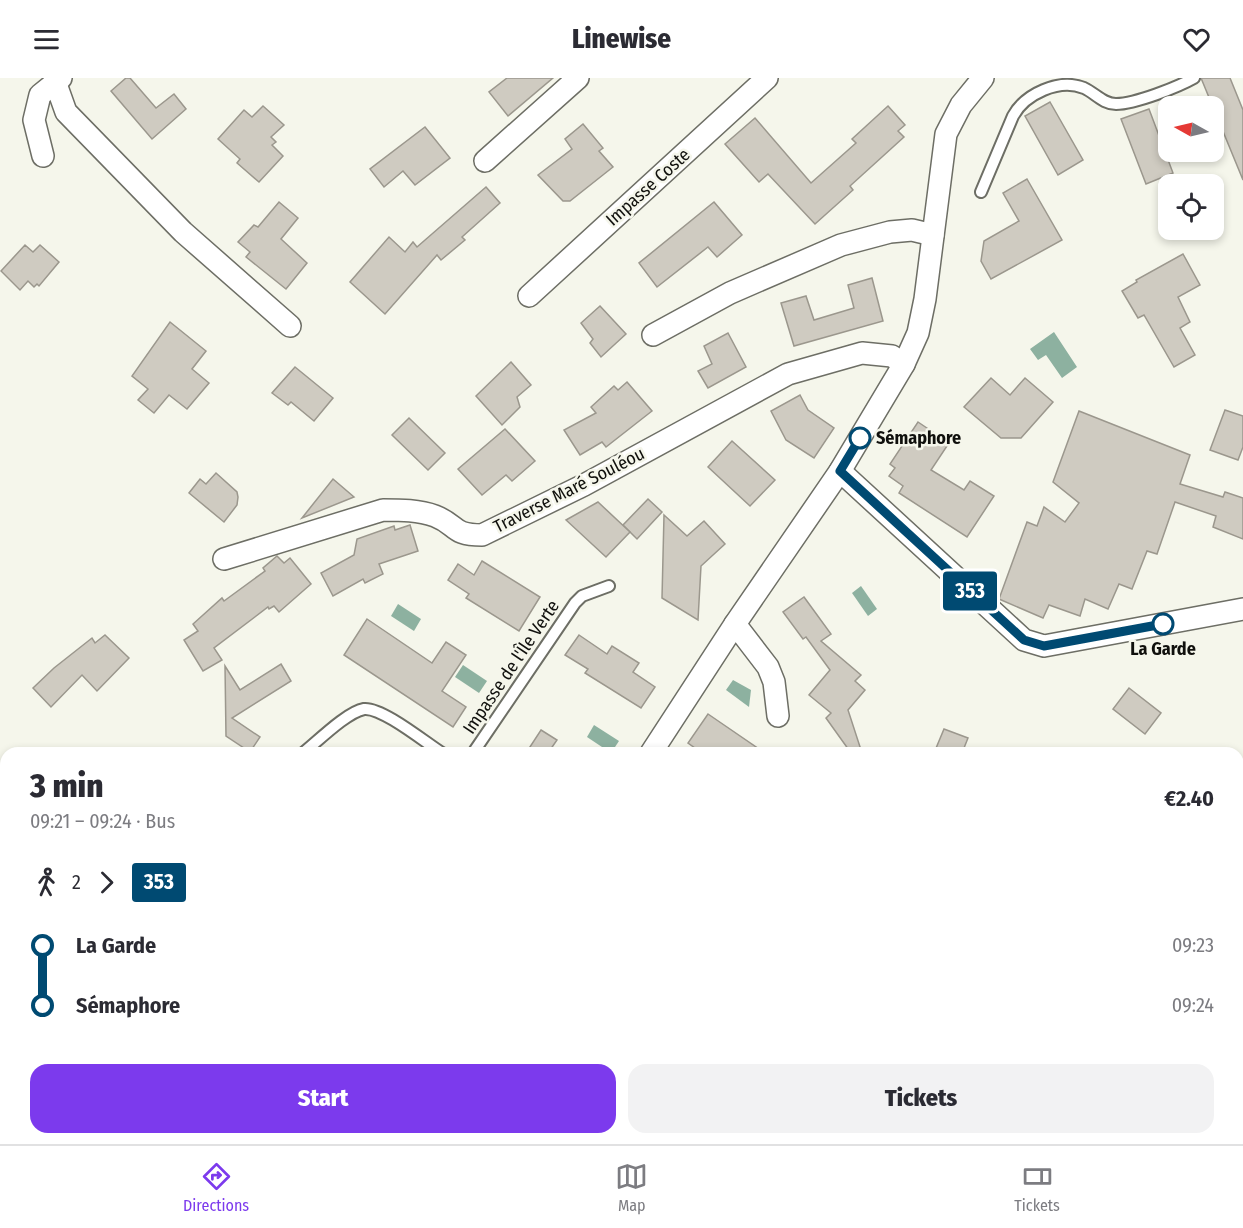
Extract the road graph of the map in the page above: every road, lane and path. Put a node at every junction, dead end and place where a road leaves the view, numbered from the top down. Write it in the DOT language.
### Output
graph roads {
  1 [pos="578,78"];
  2 [pos="767,78"];
  3 [pos="983,78"];
  4 [pos="1194,78"];
  5 [pos="58,81"];
  6 [pos="43,156"];
  7 [pos="484,161"];
  8 [pos="981,192"];
  9 [pos="933,235"];
  10 [pos="529,296"];
  11 [pos="290,326"];
  12 [pos="653,335"];
  13 [pos="904,364"];
  14 [pos="840,471"];
  15 [pos="224,559"];
  16 [pos="609,586"];
  17 [pos="1243,609"];
  18 [pos="735,624"];
  19 [pos="778,716"];
  20 [pos="310,747"];
  21 [pos="432,747"];
  22 [pos="477,747"];
  23 [pos="655,747"];
  1 -- 7 [label="street"];
  2 -- 10 [label="street, Impasse Coste"];
  3 -- 9 [label="street"];
  4 -- 8 [label="lane"];
  5 -- 6 [label="street"];
  5 -- 11 [label="street"];
  9 -- 12 [label="street"];
  9 -- 13 [label="street"];
  13 -- 14 [label="street"];
  13 -- 15 [label="street, Traverse Maré Souléou"];
  14 -- 17 [label="street"];
  14 -- 18 [label="street"];
  16 -- 22 [label="lane, Impasse de l'Île Verte"];
  18 -- 19 [label="street"];
  18 -- 23 [label="street"];
  20 -- 21 [label="lane"];
}
